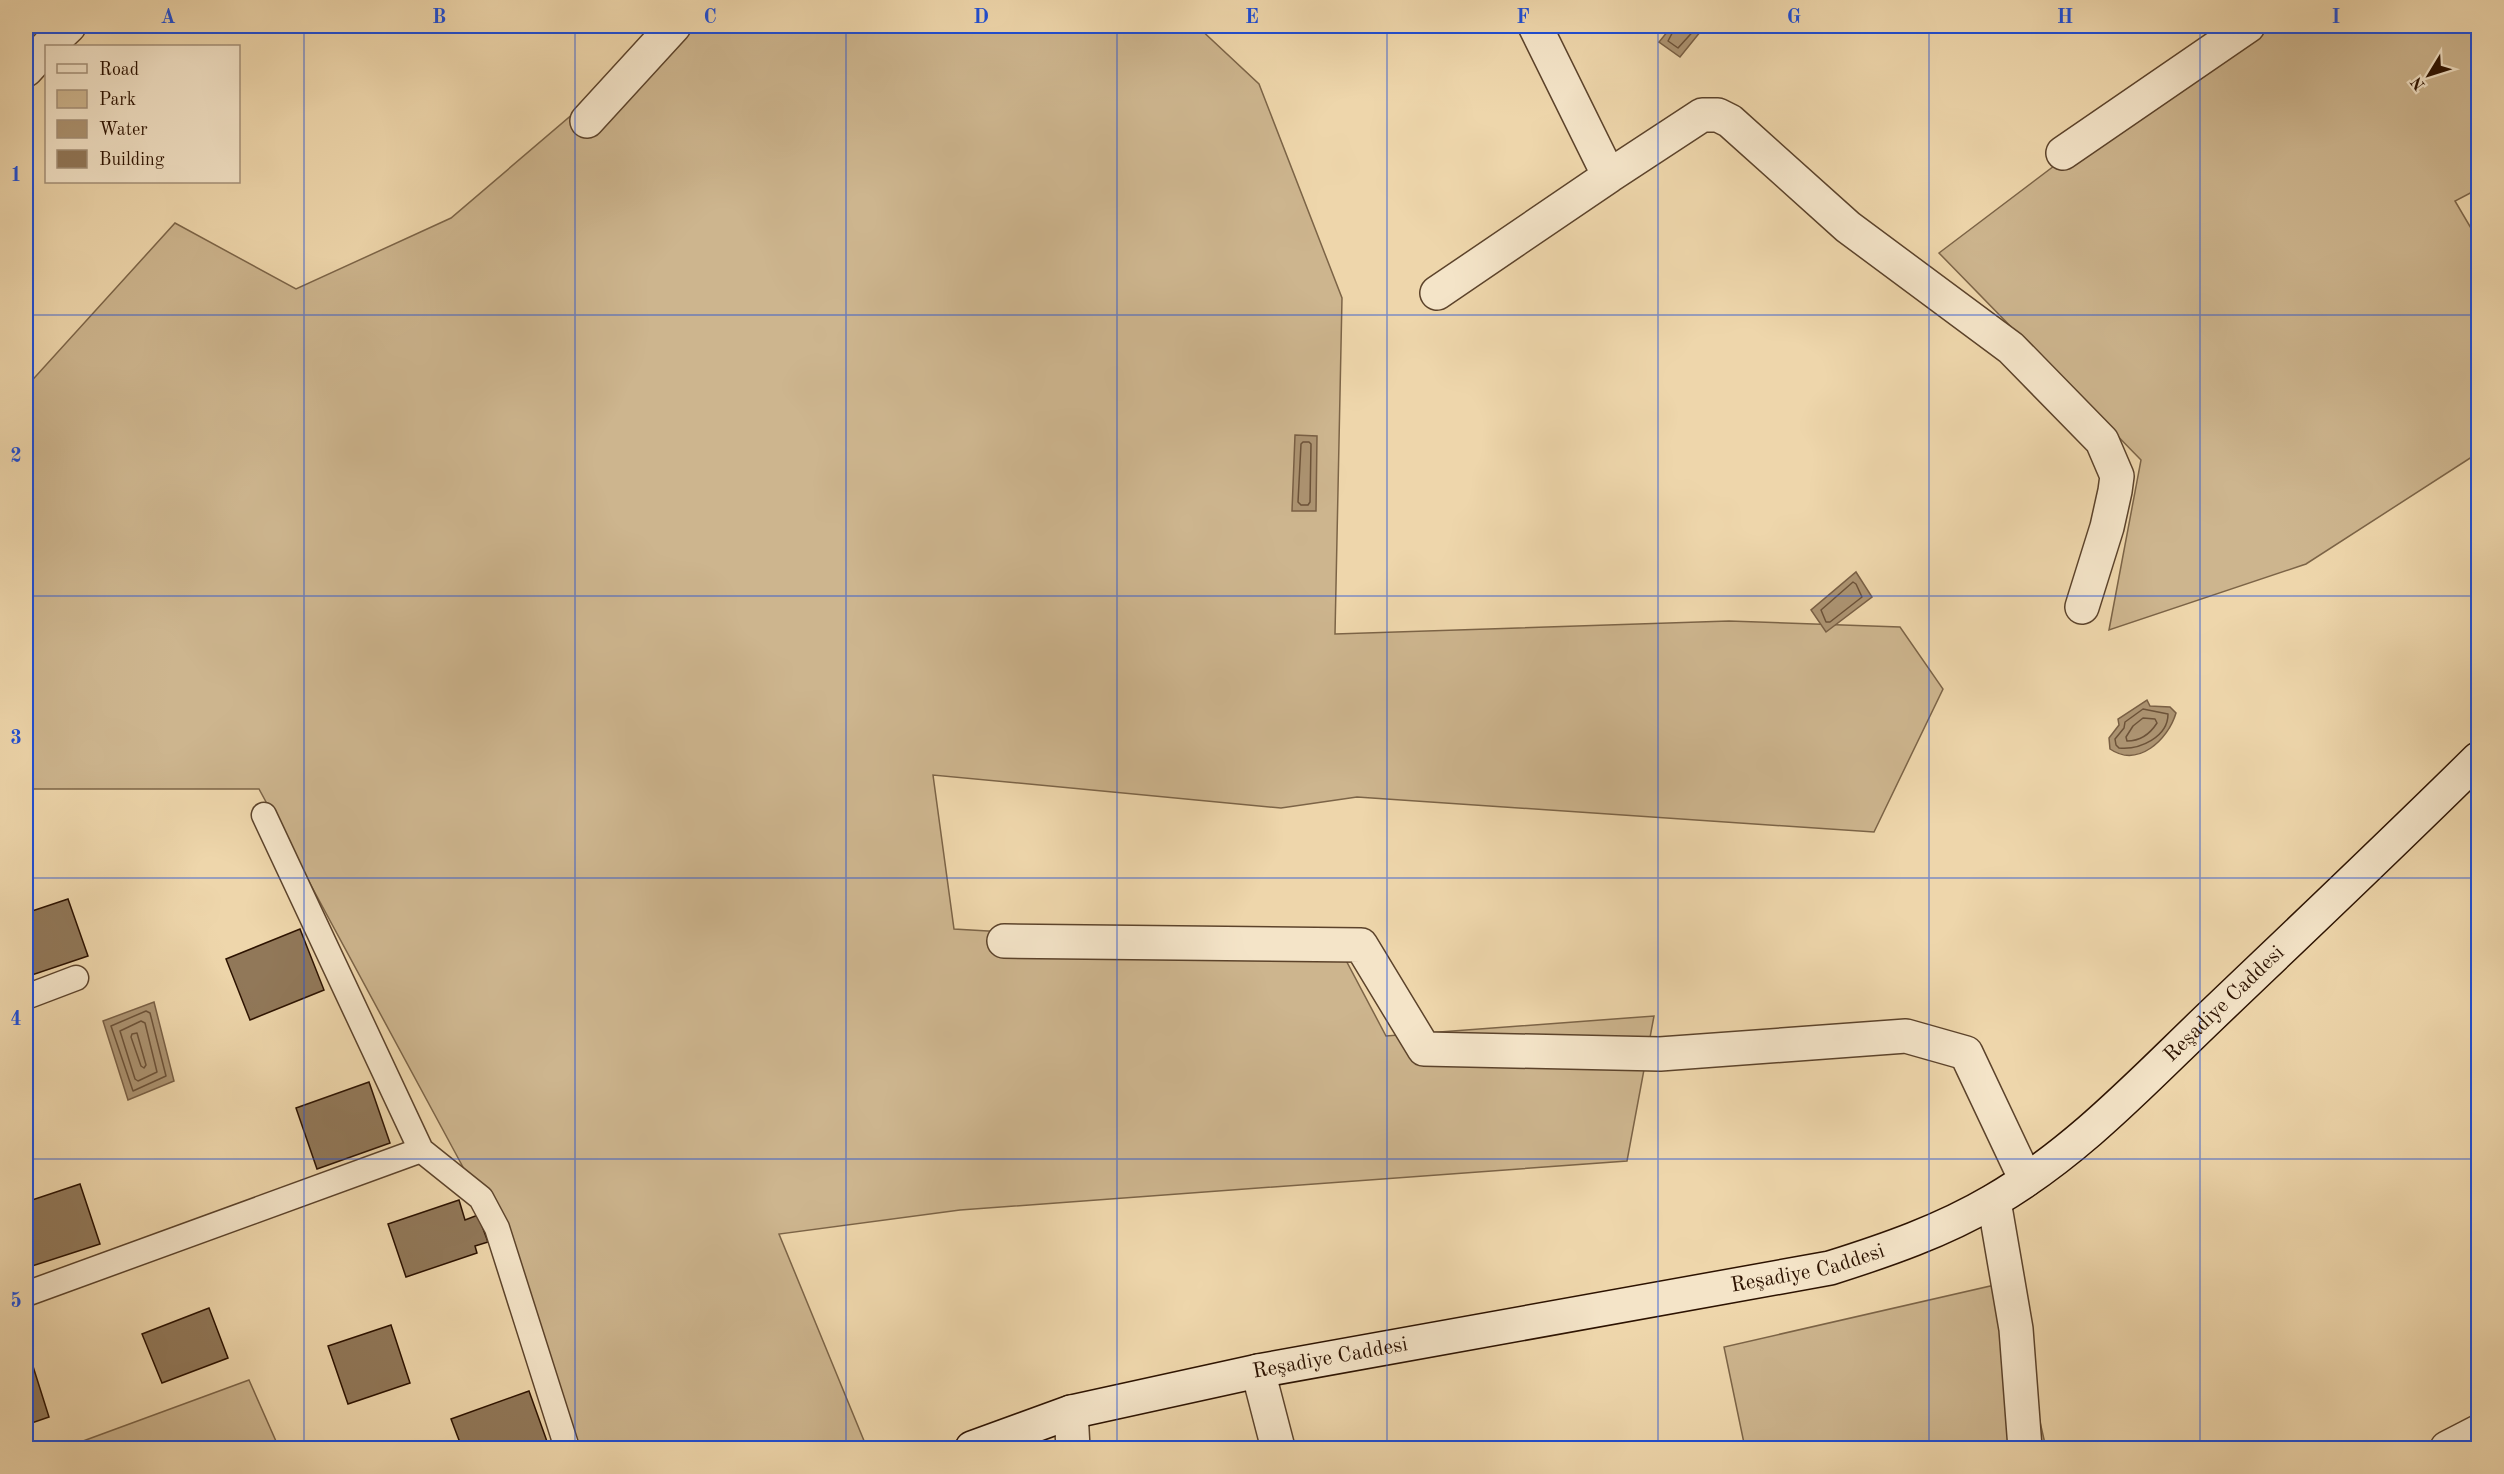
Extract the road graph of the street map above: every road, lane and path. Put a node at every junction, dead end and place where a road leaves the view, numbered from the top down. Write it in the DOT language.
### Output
graph roads {
  1 [pos="69,26"];
  2 [pos="674,26"];
  3 [pos="1535,26"];
  4 [pos="2248,26"];
  5 [pos="49,45"];
  6 [pos="45,49"];
  7 [pos="26,70"];
  8 [pos="587,121"];
  9 [pos="2062,153"];
  10 [pos="1609,176"];
  11 [pos="1437,293"];
  12 [pos="2082,607"];
  13 [pos="2478,759"];
  14 [pos="264,815"];
  15 [pos="1004,941"];
  16 [pos="76,978"];
  17 [pos="26,997"];
  18 [pos="422,1150"];
  19 [pos="2026,1180"];
  20 [pos="1994,1201"];
  21 [pos="26,1294"];
  22 [pos="1258,1371"];
  23 [pos="1071,1412"];
  24 [pos="2478,1432"];
  25 [pos="567,1449"];
  26 [pos="972,1449"];
  27 [pos="1073,1449"];
  28 [pos="1278,1449"];
  29 [pos="2025,1449"];
  30 [pos="2447,1449"];
  1 -- 5 [label="street"];
  2 -- 8 [label="street"];
  3 -- 10 [label="street"];
  4 -- 9 [label="street"];
  6 -- 7 [label="street"];
  10 -- 11 [label="street"];
  10 -- 12 [label="street"];
  13 -- 19 [label="street, Reşadiye Caddesi"];
  14 -- 18 [label="lane"];
  15 -- 19 [label="street"];
  16 -- 17 [label="lane"];
  18 -- 21 [label="lane"];
  18 -- 25 [label="lane"];
  19 -- 20 [label="street, Reşadiye Caddesi"];
  20 -- 22 [label="street, Reşadiye Caddesi"];
  20 -- 29 [label="street"];
  22 -- 23 [label="street, Reşadiye Caddesi"];
  22 -- 28 [label="street"];
  23 -- 26 [label="street, Reşadiye Caddesi"];
  23 -- 27 [label="street"];
  24 -- 30 [label="street"];
}
